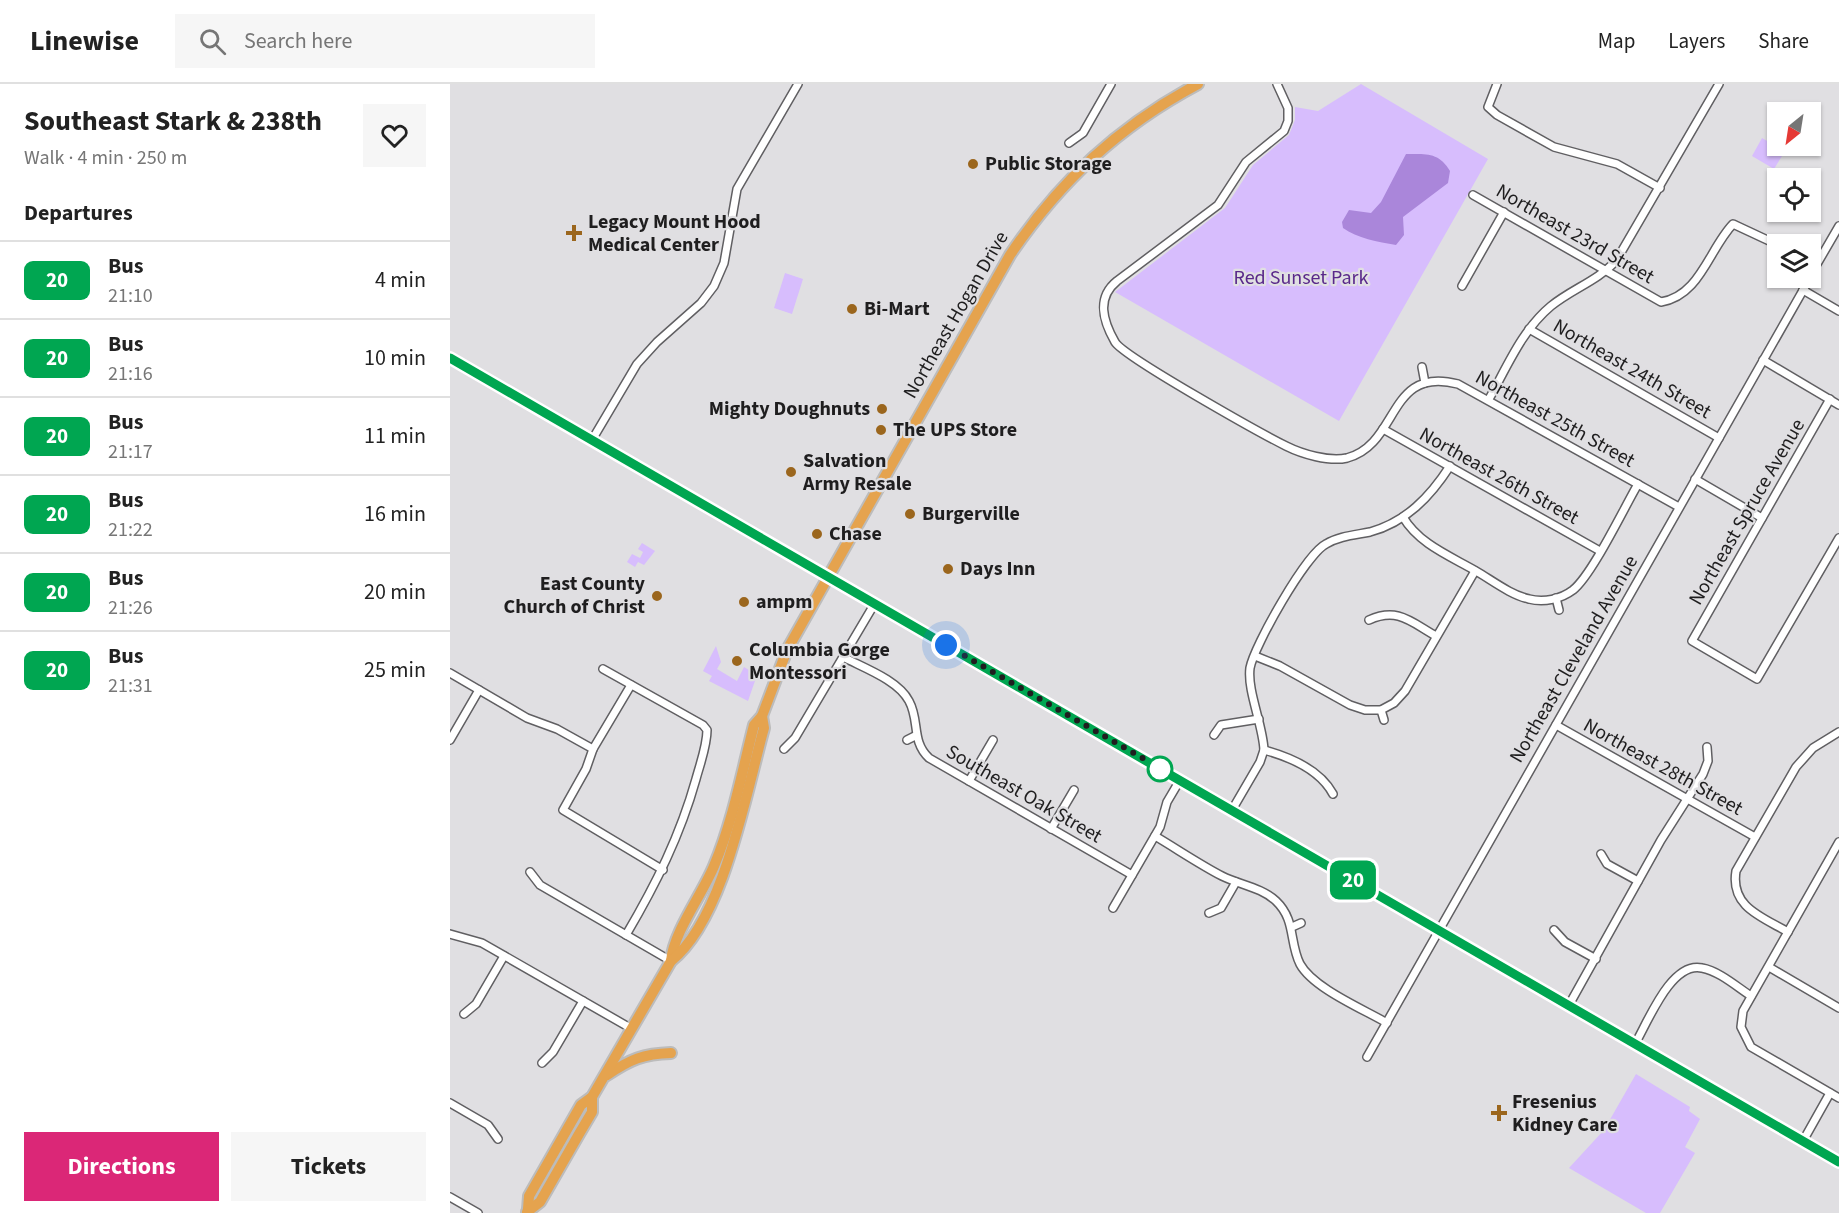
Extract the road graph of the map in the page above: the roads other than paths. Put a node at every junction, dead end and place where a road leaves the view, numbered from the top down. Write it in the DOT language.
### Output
graph roads {
  1 [pos="798,84"];
  2 [pos="1112,84"];
  3 [pos="1198,84"];
  4 [pos="1277,84"];
  5 [pos="1497,84"];
  6 [pos="1719,84"];
  7 [pos="1069,143"];
  8 [pos="1660,188"];
  9 [pos="1473,195"];
  10 [pos="1504,212"];
  11 [pos="1839,226"];
  12 [pos="1767,240"];
  13 [pos="1821,253"];
  14 [pos="1607,271"];
  15 [pos="1462,286"];
  16 [pos="1803,290"];
  17 [pos="1839,311"];
  18 [pos="1529,329"];
  19 [pos="451,360"];
  20 [pos="1762,360"];
  21 [pos="1422,367"];
  22 [pos="1425,383"];
  23 [pos="1489,399"];
  24 [pos="1830,399"];
  25 [pos="1839,405"];
  26 [pos="1383,429"];
  27 [pos="1719,438"];
  28 [pos="592,440"];
  29 [pos="1450,466"];
  30 [pos="1695,479"];
  31 [pos="1638,484"];
  32 [pos="1679,507"];
  33 [pos="1403,517"];
  34 [pos="1762,518"];
  35 [pos="1839,538"];
  36 [pos="1600,551"];
  37 [pos="1475,571"];
  38 [pos="827,576"];
  39 [pos="1556,598"];
  40 [pos="875,603"];
  41 [pos="1559,610"];
  42 [pos="1369,620"];
  43 [pos="1436,636"];
  44 [pos="1255,656"];
  45 [pos="843,657"];
  46 [pos="603,669"];
  47 [pos="450,673"];
  48 [pos="632,685"];
  49 [pos="479,690"];
  50 [pos="1381,710"];
  51 [pos="1260,718"];
  52 [pos="1384,720"];
  53 [pos="1556,725"];
  54 [pos="1839,732"];
  55 [pos="1214,735"];
  56 [pos="915,736"];
  57 [pos="450,740"];
  58 [pos="907,740"];
  59 [pos="993,740"];
  60 [pos="1707,747"];
  61 [pos="593,749"];
  62 [pos="784,749"];
  63 [pos="1264,750"];
  64 [pos="1180,780"];
  65 [pos="969,781"];
  66 [pos="1074,790"];
  67 [pos="1333,794"];
  68 [pos="1689,799"];
  69 [pos="1232,810"];
  70 [pos="1052,829"];
  71 [pos="1155,836"];
  72 [pos="1755,837"];
  73 [pos="1839,842"];
  74 [pos="1601,854"];
  75 [pos="663,870"];
  76 [pos="530,872"];
  77 [pos="1132,876"];
  78 [pos="1638,881"];
  79 [pos="1236,882"];
  80 [pos="1113,908"];
  81 [pos="1209,913"];
  82 [pos="1301,923"];
  83 [pos="1292,927"];
  84 [pos="1439,930"];
  85 [pos="1554,930"];
  86 [pos="1788,932"];
  87 [pos="450,934"];
  88 [pos="626,935"];
  89 [pos="504,956"];
  90 [pos="1596,959"];
  91 [pos="671,961"];
  92 [pos="1769,968"];
  93 [pos="1751,996"];
  94 [pos="583,1001"];
  95 [pos="1569,1005"];
  96 [pos="1839,1008"];
  97 [pos="464,1014"];
  98 [pos="1387,1023"];
  99 [pos="632,1029"];
  100 [pos="1635,1044"];
  101 [pos="671,1053"];
  102 [pos="1367,1057"];
  103 [pos="542,1063"];
  104 [pos="604,1076"];
  105 [pos="1830,1093"];
  106 [pos="592,1097"];
  107 [pos="1839,1098"];
  108 [pos="450,1103"];
  109 [pos="498,1139"];
  110 [pos="1803,1141"];
  111 [pos="1839,1162"];
  112 [pos="450,1197"];
  113 [pos="466,1210"];
  114 [pos="527,1211"];
  115 [pos="478,1213"];
  1 -- 28 [label="street"];
  2 -- 7 [label="street"];
  3 -- 38 [label="highway, Northeast Hogan Drive"];
  4 -- 26 [label="street"];
  5 -- 8 [label="street"];
  6 -- 8 [label="street"];
  8 -- 14 [label="street"];
  9 -- 10 [label="street, Northeast 23rd Street"];
  10 -- 14 [label="street, Northeast 23rd Street"];
  10 -- 15 [label="street"];
  11 -- 13 [label="street, Northeast Cleveland Avenue"];
  12 -- 14 [label="street, Northeast 23rd Street"];
  14 -- 18 [label="street"];
  16 -- 17 [label="street"];
  16 -- 20 [label="street, Northeast Cleveland Avenue"];
  18 -- 23 [label="street"];
  18 -- 27 [label="street, Northeast 24th Street"];
  19 -- 28 [label="main road"];
  20 -- 24 [label="street"];
  20 -- 27 [label="street, Northeast Cleveland Avenue"];
  21 -- 22 [label="street"];
  22 -- 23 [label="street, Northeast 25th Street"];
  22 -- 26 [label="street"];
  23 -- 31 [label="street, Northeast 25th Street"];
  24 -- 25 [label="street"];
  24 -- 34 [label="street, Northeast Spruce Avenue"];
  26 -- 29 [label="street, Northeast 26th Street"];
  27 -- 30 [label="street, Northeast Cleveland Avenue"];
  28 -- 38 [label="main road"];
  29 -- 33 [label="street"];
  29 -- 36 [label="street, Northeast 26th Street"];
  30 -- 32 [label="street, Northeast Cleveland Avenue"];
  30 -- 34 [label="street"];
  31 -- 32 [label="street, Northeast 25th Street"];
  31 -- 36 [label="street"];
  32 -- 53 [label="street, Northeast Cleveland Avenue"];
  33 -- 37 [label="street"];
  33 -- 44 [label="street"];
  34 -- 35 [label="street, Northeast Spruce Avenue"];
  36 -- 39 [label="street"];
  37 -- 39 [label="street"];
  37 -- 43 [label="street"];
  38 -- 40 [label="main road"];
  38 -- 91 [label="highway, Northeast Hogan Drive"];
  39 -- 41 [label="street"];
  40 -- 45 [label="street"];
  40 -- 64 [label="main road"];
  42 -- 43 [label="street"];
  43 -- 50 [label="street"];
  44 -- 50 [label="street"];
  44 -- 51 [label="street"];
  45 -- 56 [label="street, Southeast Oak Street"];
  45 -- 62 [label="street"];
  46 -- 48 [label="street"];
  47 -- 49 [label="street"];
  48 -- 61 [label="street"];
  48 -- 75 [label="street"];
  49 -- 57 [label="street"];
  49 -- 61 [label="street"];
  50 -- 52 [label="street"];
  51 -- 55 [label="street"];
  51 -- 63 [label="street"];
  53 -- 68 [label="street, Northeast 28th Street"];
  53 -- 84 [label="street, Northeast Cleveland Avenue"];
  54 -- 72 [label="street"];
  56 -- 58 [label="street"];
  56 -- 65 [label="street, Southeast Oak Street"];
  59 -- 65 [label="street"];
  60 -- 68 [label="street"];
  61 -- 75 [label="street"];
  63 -- 67 [label="street"];
  63 -- 69 [label="street"];
  64 -- 69 [label="main road"];
  64 -- 71 [label="street"];
  65 -- 70 [label="street, Southeast Oak Street"];
  66 -- 70 [label="street"];
  68 -- 72 [label="street, Northeast 28th Street"];
  68 -- 78 [label="street"];
  69 -- 84 [label="main road"];
  70 -- 77 [label="street, Southeast Oak Street"];
  71 -- 77 [label="street"];
  71 -- 79 [label="street"];
  72 -- 86 [label="street"];
  73 -- 86 [label="street"];
  74 -- 78 [label="street"];
  75 -- 88 [label="street"];
  76 -- 88 [label="street"];
  77 -- 80 [label="street"];
  78 -- 90 [label="street"];
  79 -- 81 [label="street"];
  79 -- 83 [label="street"];
  82 -- 83 [label="street"];
  83 -- 98 [label="street"];
  84 -- 95 [label="main road"];
  84 -- 98 [label="street, Northeast Cleveland Avenue"];
  85 -- 90 [label="street"];
  86 -- 92 [label="street"];
  87 -- 89 [label="street"];
  88 -- 91 [label="street"];
  89 -- 94 [label="street"];
  89 -- 97 [label="street"];
  90 -- 95 [label="street"];
  91 -- 99 [label="highway, Northeast Hogan Drive"];
  92 -- 93 [label="street"];
  92 -- 96 [label="street"];
  93 -- 100 [label="street"];
  93 -- 105 [label="street"];
  94 -- 99 [label="street"];
  94 -- 103 [label="street"];
  95 -- 100 [label="main road"];
  98 -- 102 [label="street, Northeast Cleveland Avenue"];
  99 -- 104 [label="highway, Northeast Hogan Drive"];
  100 -- 110 [label="main road"];
  101 -- 104 [label="highway"];
  104 -- 106 [label="highway, Northeast Hogan Drive"];
  105 -- 107 [label="street"];
  105 -- 110 [label="street"];
  106 -- 114 [label="highway, Northeast Hogan Drive"];
  106 -- 114 [label="highway, Northeast Hogan Drive"];
  108 -- 109 [label="street"];
  110 -- 111 [label="main road"];
  112 -- 113 [label="street"];
  113 -- 115 [label="street"];
}
